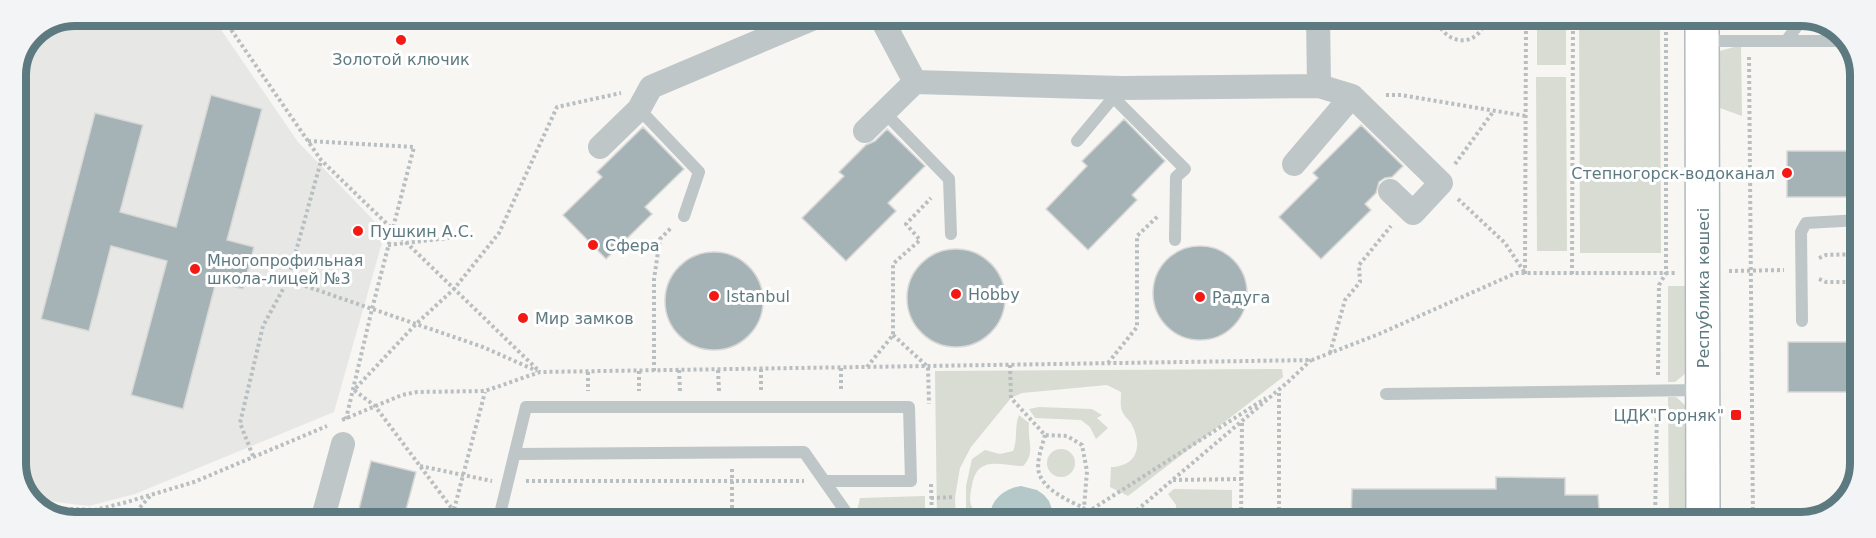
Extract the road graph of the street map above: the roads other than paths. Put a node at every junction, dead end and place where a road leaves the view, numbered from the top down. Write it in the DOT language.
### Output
graph roads {
  1 [pos="795,26"];
  2 [pos="885,26"];
  3 [pos="1318,26"];
  4 [pos="1797,26"];
  5 [pos="1702,29"];
  6 [pos="1786,40"];
  7 [pos="1837,41"];
  8 [pos="915,82"];
  9 [pos="1319,86"];
  10 [pos="1118,93"];
  11 [pos="1352,96"];
  12 [pos="639,109"];
  13 [pos="885,112"];
  14 [pos="865,131"];
  15 [pos="1077,141"];
  16 [pos="600,147"];
  17 [pos="1294,164"];
  18 [pos="1399,199"];
  19 [pos="684,216"];
  20 [pos="1850,221"];
  21 [pos="951,234"];
  22 [pos="1175,240"];
  23 [pos="1802,321"];
  24 [pos="1703,390"];
  25 [pos="1386,394"];
  26 [pos="343,444"];
  27 [pos="515,454"];
  28 [pos="824,481"];
  29 [pos="324,513"];
  30 [pos="500,513"];
  31 [pos="847,513"];
  32 [pos="1703,513"];
  1 -- 12 [label="street"];
  2 -- 8 [label="street"];
  3 -- 9 [label="street"];
  4 -- 6 [label="lane"];
  5 -- 6 [label="lane"];
  5 -- 24 [label="street, Республика көшесі"];
  6 -- 7 [label="lane"];
  8 -- 10 [label="street"];
  8 -- 13 [label="street"];
  9 -- 10 [label="street"];
  9 -- 11 [label="street"];
  10 -- 15 [label="lane"];
  10 -- 22 [label="lane"];
  11 -- 17 [label="street"];
  11 -- 18 [label="street"];
  12 -- 16 [label="street"];
  12 -- 19 [label="lane"];
  13 -- 14 [label="street"];
  13 -- 21 [label="lane"];
  20 -- 23 [label="lane"];
  24 -- 25 [label="lane"];
  24 -- 32 [label="street, Республика көшесі"];
  26 -- 29 [label="street"];
  27 -- 28 [label="lane"];
  27 -- 28 [label="lane"];
  27 -- 30 [label="lane"];
  28 -- 31 [label="lane"];
}
